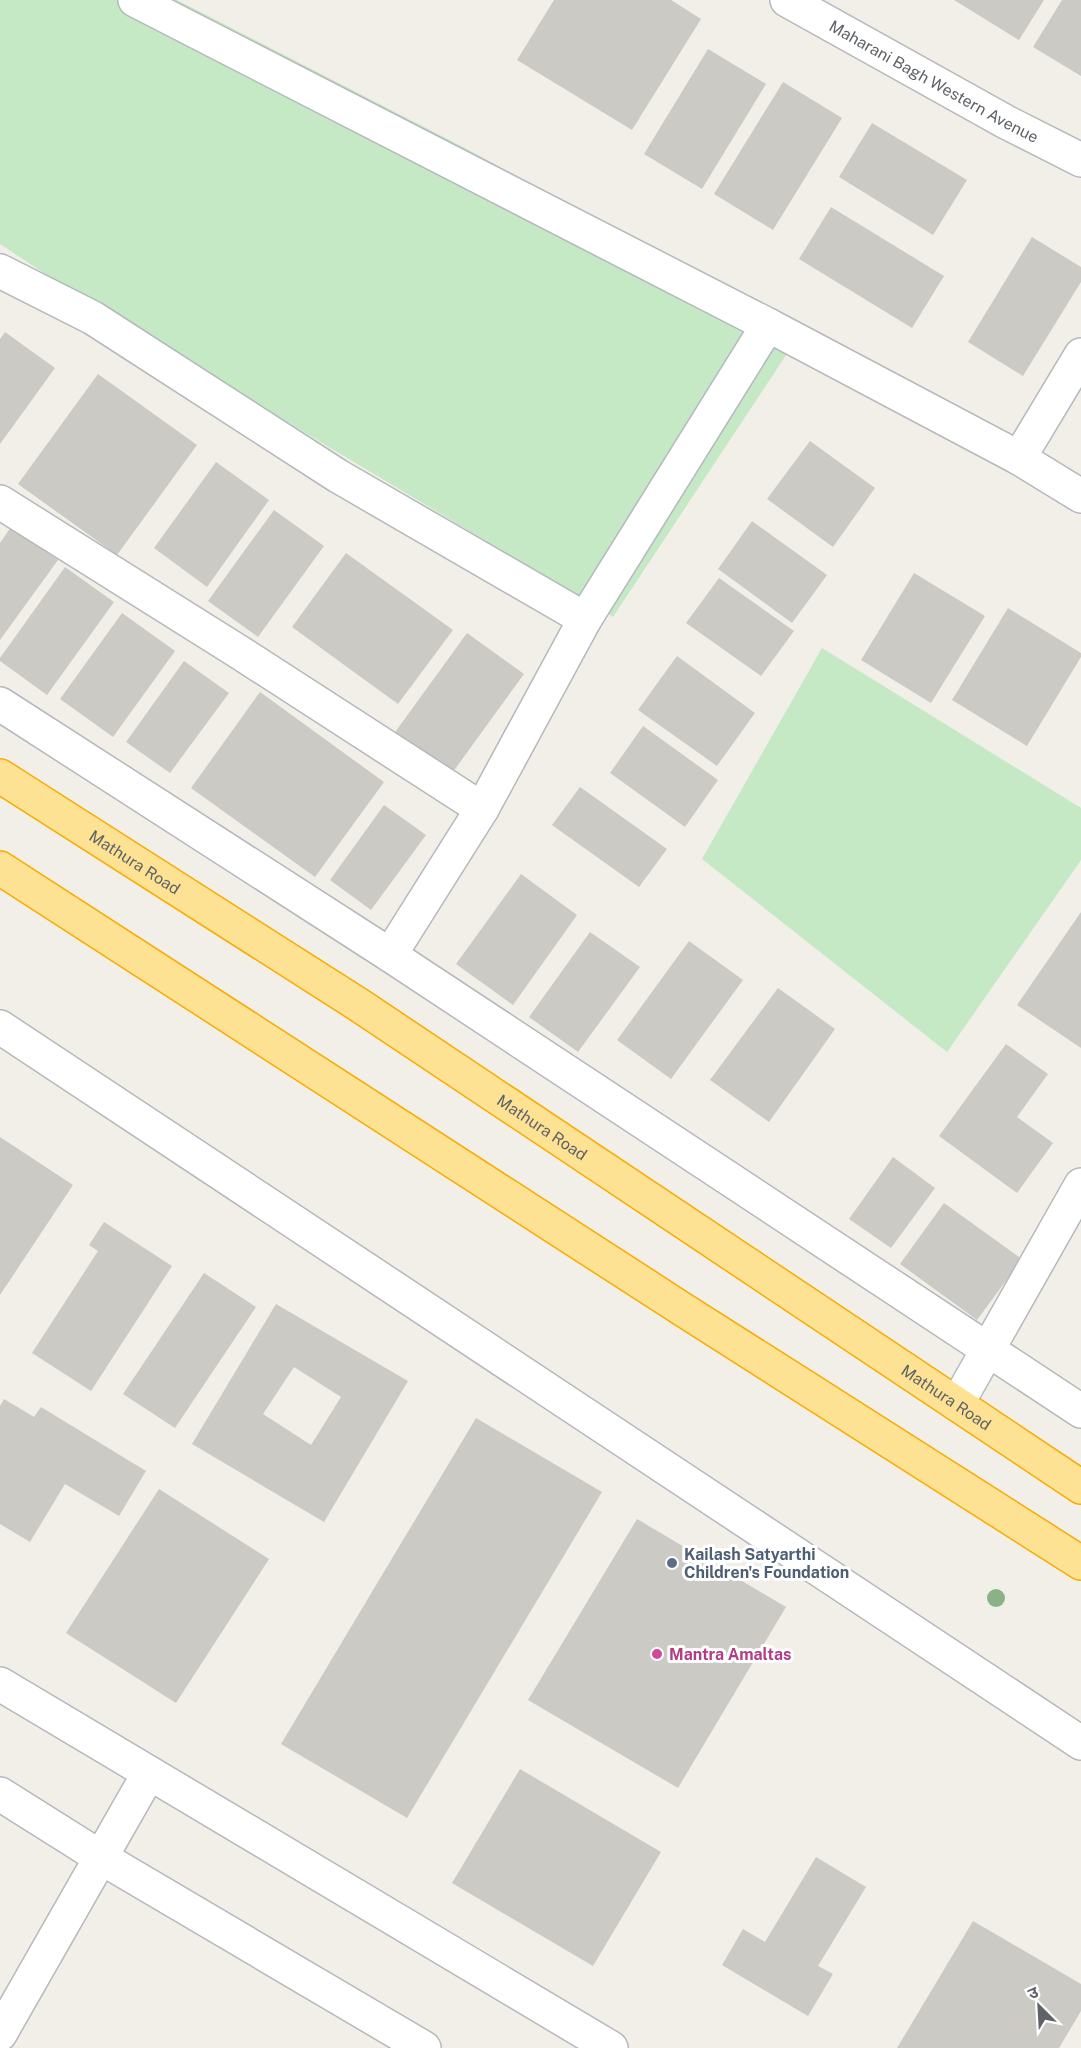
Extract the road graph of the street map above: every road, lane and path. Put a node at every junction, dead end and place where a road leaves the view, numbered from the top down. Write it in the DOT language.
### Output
graph roads {
  1 [pos="135,0"];
  2 [pos="787,0"];
  3 [pos="1081,160"];
  4 [pos="0,271"];
  5 [pos="768,325"];
  6 [pos="1081,356"];
  7 [pos="1019,458"];
  8 [pos="1081,496"];
  9 [pos="0,502"];
  10 [pos="585,620"];
  11 [pos="0,704"];
  12 [pos="0,776"];
  13 [pos="482,809"];
  14 [pos="0,868"];
  15 [pos="390,955"];
  16 [pos="0,1027"];
  17 [pos="1081,1185"];
  18 [pos="988,1349"];
  19 [pos="957,1404"];
  20 [pos="1081,1411"];
  21 [pos="1081,1486"];
  22 [pos="1081,1563"];
  23 [pos="0,1684"];
  24 [pos="1081,1743"];
  25 [pos="149,1773"];
  26 [pos="0,1794"];
  27 [pos="100,1857"];
  28 [pos="0,2034"];
  29 [pos="424,2048"];
  30 [pos="611,2048"];
  1 -- 5 [label="street"];
  2 -- 3 [label="street, Maharani Bagh Western Avenue"];
  4 -- 10 [label="street"];
  5 -- 7 [label="street"];
  5 -- 10 [label="street"];
  6 -- 7 [label="street"];
  7 -- 8 [label="street"];
  9 -- 13 [label="street"];
  10 -- 13 [label="street"];
  11 -- 15 [label="street"];
  12 -- 19 [label="highway, Mathura Road"];
  13 -- 15 [label="street"];
  14 -- 22 [label="highway"];
  15 -- 18 [label="street"];
  16 -- 24 [label="street"];
  17 -- 18 [label="street"];
  18 -- 19 [label="street"];
  18 -- 20 [label="street"];
  19 -- 21 [label="highway, Mathura Road"];
  23 -- 25 [label="street"];
  25 -- 27 [label="street"];
  25 -- 30 [label="street"];
  26 -- 27 [label="street"];
  27 -- 28 [label="street"];
  27 -- 29 [label="street"];
}
